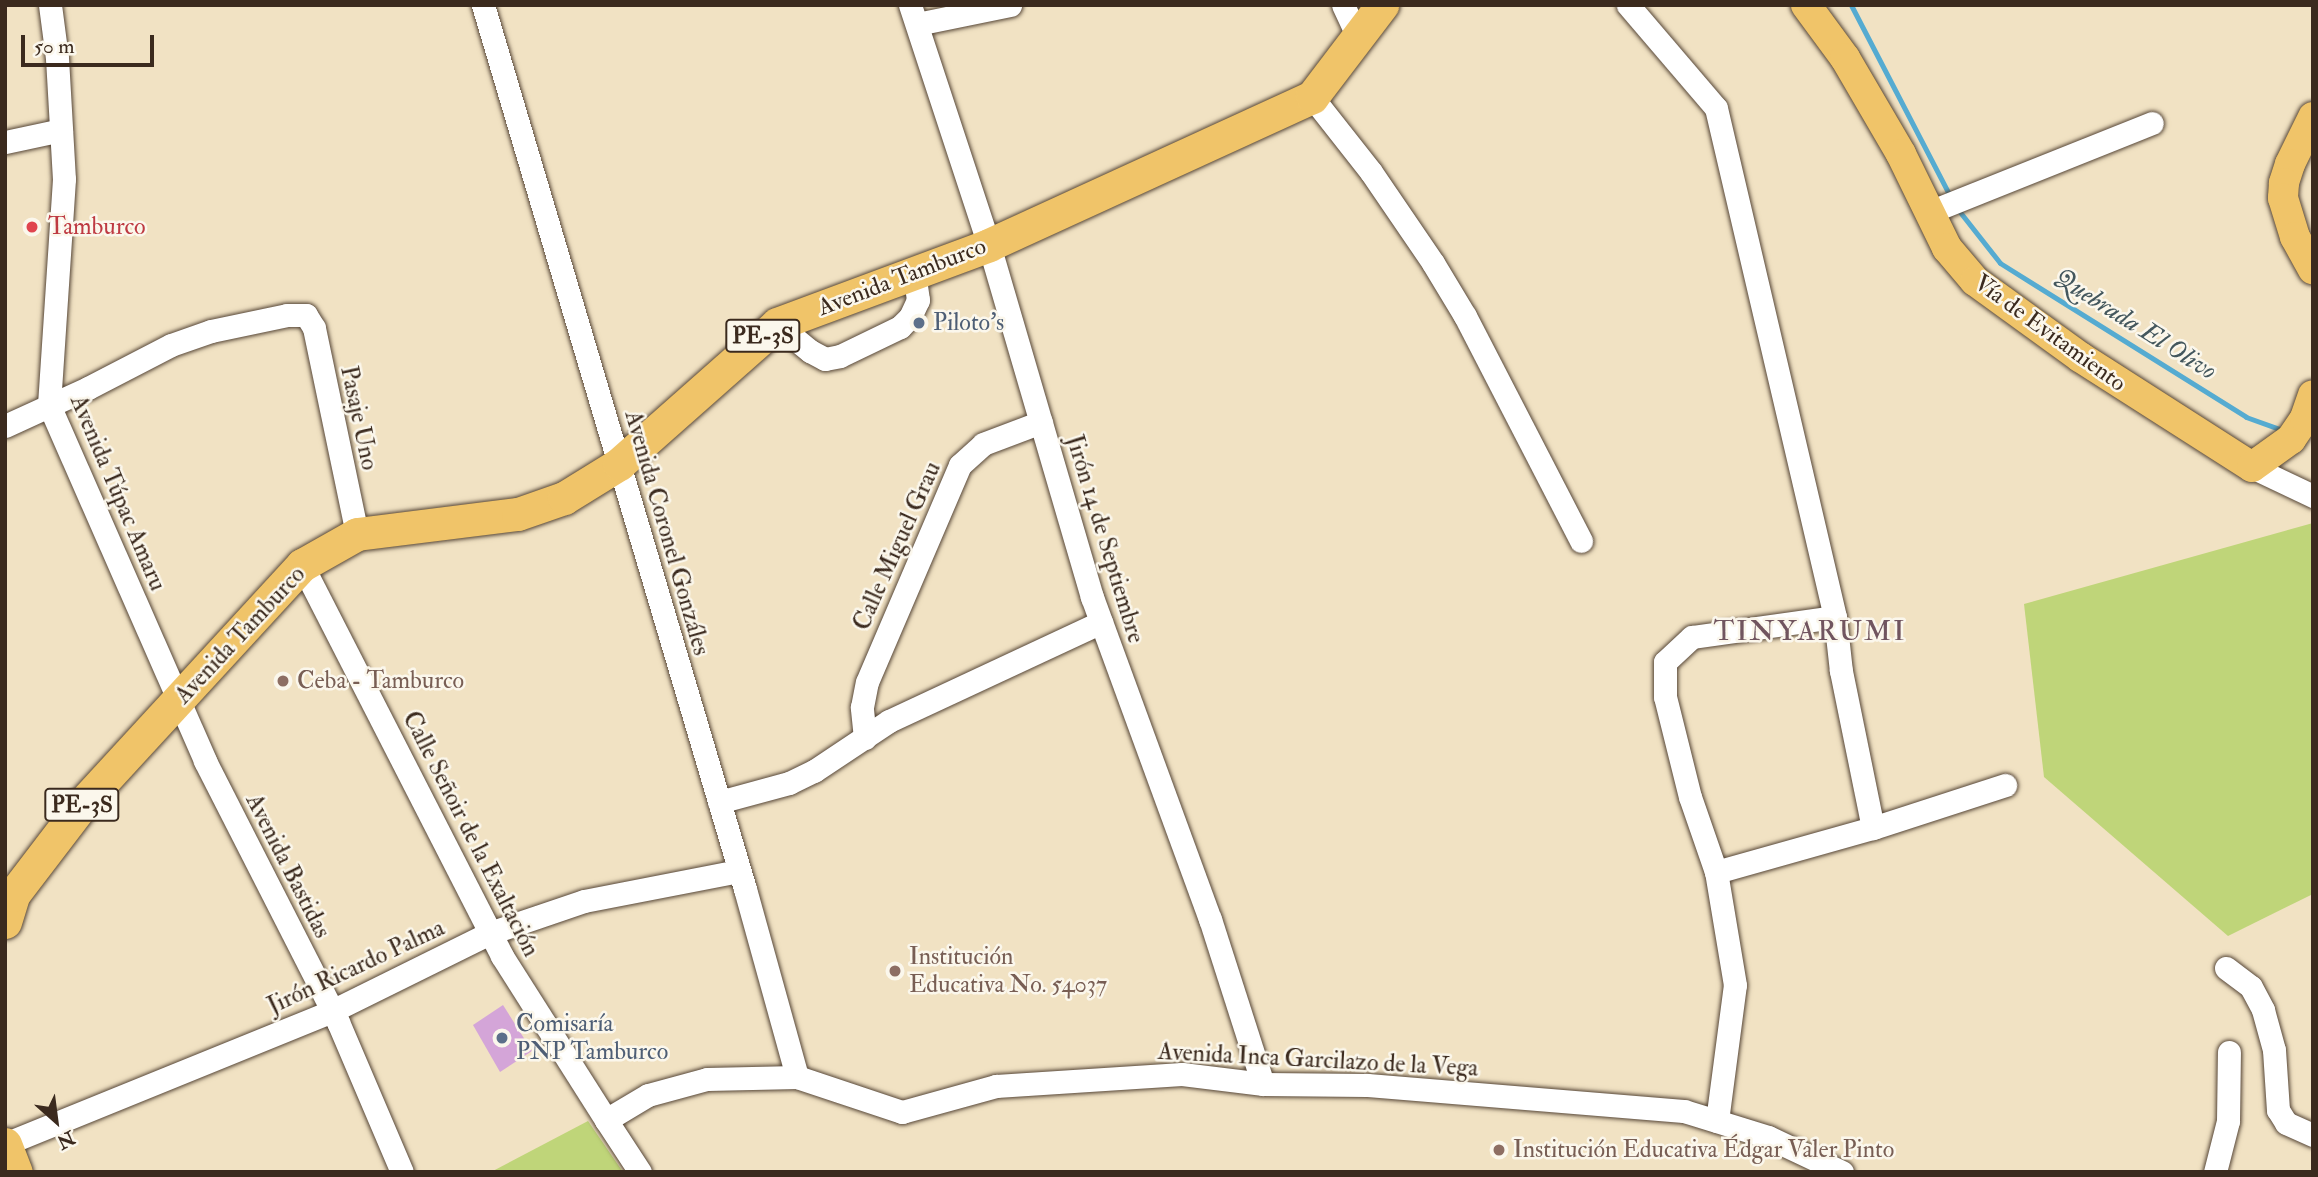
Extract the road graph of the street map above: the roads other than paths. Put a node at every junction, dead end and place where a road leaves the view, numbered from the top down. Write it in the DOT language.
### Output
graph roads {
  1 [pos="50,5"];
  2 [pos="483,5"];
  3 [pos="1010,5"];
  4 [pos="1343,5"];
  5 [pos="1382,5"];
  6 [pos="1628,5"];
  7 [pos="1806,5"];
  8 [pos="913,14"];
  9 [pos="1358,37"];
  10 [pos="1312,97"];
  11 [pos="2313,117"];
  12 [pos="2152,123"];
  13 [pos="61,130"];
  14 [pos="5,142"];
  15 [pos="1927,213"];
  16 [pos="989,245"];
  17 [pos="2313,269"];
  18 [pos="914,273"];
  19 [pos="777,324"];
  20 [pos="2313,395"];
  21 [pos="49,405"];
  22 [pos="1041,422"];
  23 [pos="5,426"];
  24 [pos="619,464"];
  25 [pos="2252,467"];
  26 [pos="2313,496"];
  27 [pos="357,534"];
  28 [pos="1581,541"];
  29 [pos="302,565"];
  30 [pos="1835,617"];
  31 [pos="1101,622"];
  32 [pos="177,701"];
  33 [pos="865,738"];
  34 [pos="2005,785"];
  35 [pos="719,802"];
  36 [pos="1873,828"];
  37 [pos="739,871"];
  38 [pos="1716,872"];
  39 [pos="8,903"];
  40 [pos="490,933"];
  41 [pos="2226,968"];
  42 [pos="332,1011"];
  43 [pos="2229,1052"];
  44 [pos="797,1077"];
  45 [pos="1264,1084"];
  46 [pos="606,1120"];
  47 [pos="1717,1121"];
  48 [pos="2313,1135"];
  49 [pos="5,1144"];
  50 [pos="16,1172"];
  51 [pos="402,1172"];
  52 [pos="639,1172"];
  53 [pos="1842,1172"];
  54 [pos="2215,1172"];
  1 -- 13 [label="street, Avenida Túpac Amaru"];
  2 -- 24 [label="street, Avenida Coronel Gonzáles"];
  3 -- 8 [label="street"];
  4 -- 9 [label="street"];
  5 -- 9 [label="highway, Avenida Tamburco / PE-3S"];
  6 -- 30 [label="street"];
  7 -- 15 [label="main road, Vía de Evitamiento"];
  8 -- 16 [label="street, Jirón 14 de Septiembre"];
  9 -- 10 [label="highway, Avenida Tamburco / PE-3S"];
  10 -- 16 [label="highway, Avenida Tamburco / PE-3S"];
  10 -- 28 [label="street"];
  11 -- 17 [label="main road"];
  12 -- 15 [label="street"];
  13 -- 14 [label="street"];
  13 -- 21 [label="street, Avenida Túpac Amaru"];
  15 -- 25 [label="main road, Vía de Evitamiento"];
  16 -- 18 [label="highway, Avenida Tamburco / PE-3S"];
  16 -- 22 [label="street, Jirón 14 de Septiembre"];
  18 -- 19 [label="highway, Avenida Tamburco / PE-3S"];
  18 -- 19 [label="street"];
  19 -- 24 [label="highway, Avenida Tamburco / PE-3S"];
  20 -- 25 [label="main road"];
  21 -- 23 [label="street"];
  21 -- 27 [label="street, Pasaje Uno"];
  21 -- 32 [label="street, Avenida Túpac Amaru"];
  22 -- 31 [label="street, Jirón 14 de Septiembre"];
  22 -- 33 [label="street, Calle Miguel Grau"];
  24 -- 27 [label="highway, Avenida Tamburco / PE-3S"];
  24 -- 35 [label="street, Avenida Coronel Gonzáles"];
  25 -- 26 [label="street"];
  27 -- 29 [label="highway, Avenida Tamburco / PE-3S"];
  29 -- 32 [label="highway, Avenida Tamburco / PE-3S"];
  29 -- 40 [label="street, Calle Señoir de la Exaltación"];
  30 -- 36 [label="street"];
  30 -- 38 [label="street"];
  31 -- 33 [label="street"];
  31 -- 45 [label="street, Jirón 14 de Septiembre"];
  32 -- 39 [label="highway, Avenida Tamburco / PE-3S"];
  32 -- 42 [label="street, Avenida Bastidas"];
  33 -- 35 [label="street"];
  34 -- 36 [label="street"];
  35 -- 37 [label="street, Avenida Coronel Gonzáles"];
  36 -- 38 [label="street"];
  37 -- 40 [label="street, Jirón Ricardo Palma"];
  37 -- 44 [label="street, Avenida Coronel Gonzáles"];
  38 -- 47 [label="street"];
  40 -- 42 [label="street, Jirón Ricardo Palma"];
  40 -- 46 [label="street, Calle Señoir de la Exaltación"];
  41 -- 48 [label="street"];
  42 -- 49 [label="street, Jirón Ricardo Palma"];
  42 -- 51 [label="street, Avenida Bastidas"];
  43 -- 54 [label="street"];
  44 -- 45 [label="street, Avenida Inca Garcilazo de la Vega"];
  44 -- 46 [label="street, Avenida Inca Garcilazo de la Vega"];
  45 -- 47 [label="street, Avenida Inca Garcilazo de la Vega"];
  46 -- 52 [label="street"];
  47 -- 53 [label="street, Avenida Inca Garcilazo de la Vega"];
  49 -- 50 [label="highway"];
}
